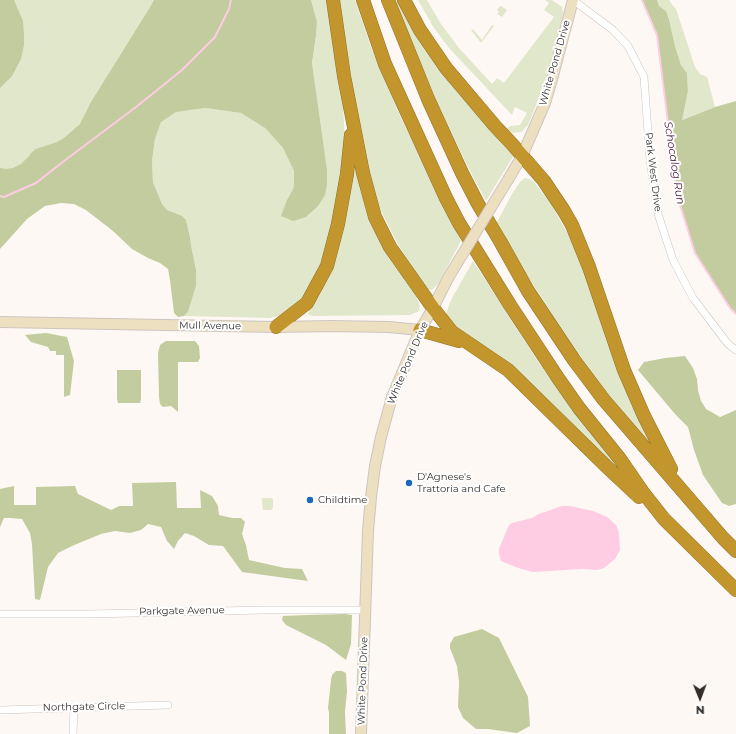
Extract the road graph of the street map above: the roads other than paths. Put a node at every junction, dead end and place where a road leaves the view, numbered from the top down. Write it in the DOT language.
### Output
graph roads {
  1 [pos="332,0"];
  2 [pos="363,0"];
  3 [pos="388,0"];
  4 [pos="404,0"];
  5 [pos="573,0"];
  6 [pos="352,119"];
  7 [pos="522,156"];
  8 [pos="432,308"];
  9 [pos="0,322"];
  10 [pos="276,327"];
  11 [pos="420,330"];
  12 [pos="472,346"];
  13 [pos="736,350"];
  14 [pos="680,487"];
  15 [pos="664,519"];
  16 [pos="736,551"];
  17 [pos="736,590"];
  18 [pos="365,610"];
  19 [pos="0,614"];
  20 [pos="168,705"];
  21 [pos="74,708"];
  22 [pos="0,710"];
  23 [pos="73,734"];
  24 [pos="361,734"];
  1 -- 6 [label="highway"];
  2 -- 15 [label="highway"];
  3 -- 14 [label="highway"];
  4 -- 7 [label="highway"];
  5 -- 7 [label="street, White Pond Drive"];
  5 -- 13 [label="street, Park West Drive"];
  6 -- 8 [label="highway"];
  6 -- 10 [label="highway"];
  7 -- 8 [label="street, White Pond Drive, bridge"];
  7 -- 14 [label="highway"];
  8 -- 11 [label="street, White Pond Drive"];
  8 -- 12 [label="highway"];
  9 -- 10 [label="street, Mull Avenue"];
  10 -- 11 [label="street, Mull Avenue"];
  11 -- 12 [label="highway"];
  11 -- 18 [label="street, White Pond Drive"];
  12 -- 15 [label="highway"];
  14 -- 16 [label="highway"];
  15 -- 17 [label="highway"];
  18 -- 19 [label="street, Parkgate Avenue"];
  18 -- 24 [label="street, White Pond Drive"];
  20 -- 21 [label="street, Northgate Circle"];
  21 -- 22 [label="street, Northgate Circle"];
  21 -- 23 [label="street"];
}
